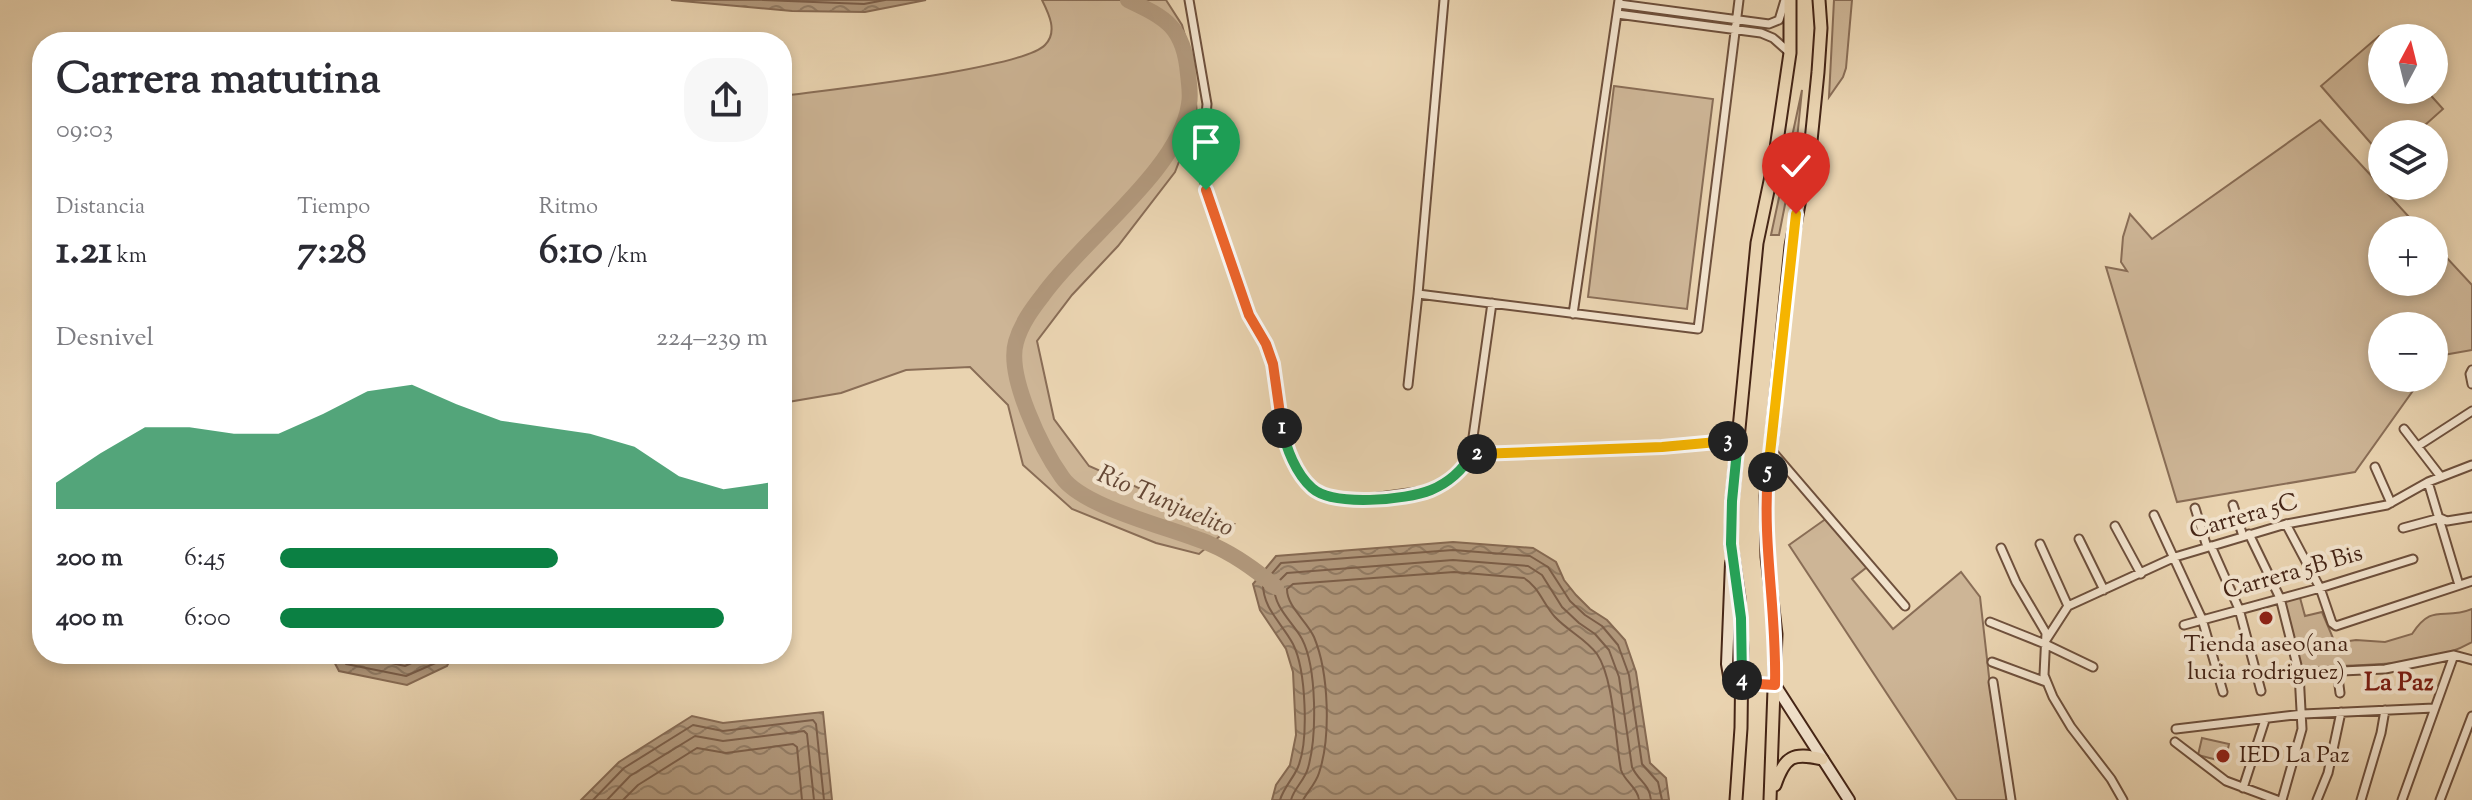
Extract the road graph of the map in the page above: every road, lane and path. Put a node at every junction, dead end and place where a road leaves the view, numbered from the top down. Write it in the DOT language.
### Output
graph roads {
  1 [pos="1189,0"];
  2 [pos="1444,0"];
  3 [pos="1739,0"];
  4 [pos="1788,0"];
  5 [pos="1819,0"];
  6 [pos="1619,2"];
  7 [pos="1617,14"];
  8 [pos="1737,20"];
  9 [pos="1735,29"];
  10 [pos="1790,53"];
  11 [pos="1418,294"];
  12 [pos="1492,303"];
  13 [pos="1573,314"];
  14 [pos="2472,370"];
  15 [pos="2472,384"];
  16 [pos="1408,385"];
  17 [pos="2472,411"];
  18 [pos="2404,429"];
  19 [pos="1738,440"];
  20 [pos="2418,446"];
  21 [pos="1771,449"];
  22 [pos="1472,454"];
  23 [pos="2472,465"];
  24 [pos="2375,467"];
  25 [pos="2441,477"];
  26 [pos="2428,482"];
  27 [pos="2391,503"];
  28 [pos="2233,505"];
  29 [pos="2195,508"];
  30 [pos="2154,515"];
  31 [pos="2472,517"];
  32 [pos="2440,518"];
  33 [pos="2286,524"];
  34 [pos="2115,526"];
  35 [pos="2403,528"];
  36 [pos="2246,535"];
  37 [pos="2079,539"];
  38 [pos="2040,544"];
  39 [pos="2209,546"];
  40 [pos="2001,548"];
  41 [pos="2175,557"];
  42 [pos="2413,559"];
  43 [pos="2141,574"];
  44 [pos="2472,581"];
  45 [pos="2459,585"];
  46 [pos="2320,588"];
  47 [pos="2104,590"];
  48 [pos="2280,598"];
  49 [pos="1905,606"];
  50 [pos="2068,606"];
  51 [pos="2239,609"];
  52 [pos="2202,619"];
  53 [pos="1990,622"];
  54 [pos="2184,625"];
  55 [pos="2046,642"];
  56 [pos="2454,655"];
  57 [pos="2472,660"];
  58 [pos="1992,662"];
  59 [pos="2093,667"];
  60 [pos="2337,670"];
  61 [pos="2299,673"];
  62 [pos="1993,682"];
  63 [pos="2046,682"];
  64 [pos="1742,683"];
  65 [pos="1775,685"];
  66 [pos="2261,691"];
  67 [pos="2223,692"];
  68 [pos="2340,693"];
  69 [pos="2434,708"];
  70 [pos="2385,710"];
  71 [pos="2341,712"];
  72 [pos="2303,714"];
  73 [pos="2472,716"];
  74 [pos="2265,720"];
  75 [pos="2176,729"];
  76 [pos="2175,742"];
  77 [pos="1822,759"];
  78 [pos="2243,788"];
  79 [pos="1770,798"];
  80 [pos="2263,798"];
  81 [pos="1736,800"];
  82 [pos="1849,800"];
  83 [pos="2011,800"];
  84 [pos="2123,800"];
  85 [pos="2280,800"];
  86 [pos="2317,800"];
  87 [pos="2361,800"];
  88 [pos="2402,800"];
  89 [pos="2440,800"];
  1 -- 22 [label="street"];
  2 -- 11 [label="street"];
  3 -- 8 [label="street"];
  4 -- 8 [label="street"];
  4 -- 10 [label="main road"];
  5 -- 21 [label="main road"];
  6 -- 7 [label="street"];
  6 -- 8 [label="street"];
  7 -- 9 [label="street"];
  7 -- 13 [label="street"];
  8 -- 9 [label="street"];
  9 -- 10 [label="street"];
  9 -- 13 [label="street"];
  10 -- 19 [label="main road"];
  11 -- 12 [label="street"];
  11 -- 16 [label="street"];
  12 -- 13 [label="street"];
  12 -- 22 [label="street"];
  14 -- 15 [label="street"];
  17 -- 20 [label="street"];
  18 -- 20 [label="street"];
  19 -- 22 [label="street"];
  19 -- 64 [label="main road"];
  20 -- 25 [label="street"];
  21 -- 49 [label="street"];
  21 -- 65 [label="main road"];
  23 -- 25 [label="street, Carrera 5C"];
  24 -- 27 [label="street"];
  25 -- 26 [label="street, Carrera 5C"];
  26 -- 27 [label="street, Carrera 5C"];
  26 -- 32 [label="street"];
  27 -- 33 [label="street, Carrera 5C"];
  28 -- 36 [label="street"];
  29 -- 39 [label="street"];
  30 -- 41 [label="street"];
  31 -- 32 [label="street"];
  32 -- 35 [label="street"];
  32 -- 45 [label="street"];
  33 -- 36 [label="street, Carrera 5C"];
  33 -- 46 [label="street"];
  34 -- 43 [label="street"];
  36 -- 39 [label="street, Carrera 5C"];
  36 -- 48 [label="street"];
  37 -- 47 [label="street"];
  38 -- 50 [label="street"];
  39 -- 41 [label="street, Carrera 5C"];
  39 -- 51 [label="street"];
  40 -- 55 [label="street"];
  41 -- 43 [label="street, Carrera 5C"];
  41 -- 52 [label="street"];
  42 -- 46 [label="street, Carrera 5B Bis"];
  43 -- 47 [label="street, Carrera 5C"];
  44 -- 45 [label="street"];
  45 -- 46 [label="street"];
  46 -- 48 [label="street, Carrera 5B Bis"];
  47 -- 50 [label="street, Carrera 5C"];
  48 -- 51 [label="street, Carrera 5B Bis"];
  48 -- 61 [label="street"];
  50 -- 55 [label="street"];
  51 -- 52 [label="street, Carrera 5B Bis"];
  51 -- 66 [label="street"];
  52 -- 54 [label="street, Carrera 5B Bis"];
  52 -- 67 [label="street"];
  53 -- 55 [label="street"];
  55 -- 59 [label="street"];
  55 -- 63 [label="street"];
  56 -- 57 [label="street"];
  56 -- 60 [label="street"];
  56 -- 69 [label="street"];
  58 -- 63 [label="street"];
  60 -- 61 [label="street"];
  60 -- 68 [label="street"];
  61 -- 72 [label="street"];
  62 -- 83 [label="street"];
  63 -- 84 [label="street"];
  64 -- 65 [label="street"];
  64 -- 81 [label="main road"];
  65 -- 77 [label="street"];
  65 -- 79 [label="main road"];
  69 -- 70 [label="street"];
  69 -- 88 [label="street"];
  70 -- 71 [label="street"];
  70 -- 87 [label="street"];
  71 -- 72 [label="street"];
  71 -- 86 [label="street"];
  72 -- 74 [label="street"];
  72 -- 85 [label="street"];
  73 -- 89 [label="street"];
  74 -- 75 [label="street"];
  74 -- 78 [label="street"];
  76 -- 78 [label="street"];
  77 -- 79 [label="main road"];
  77 -- 82 [label="street"];
  78 -- 80 [label="street"];
  80 -- 85 [label="street"];
}
